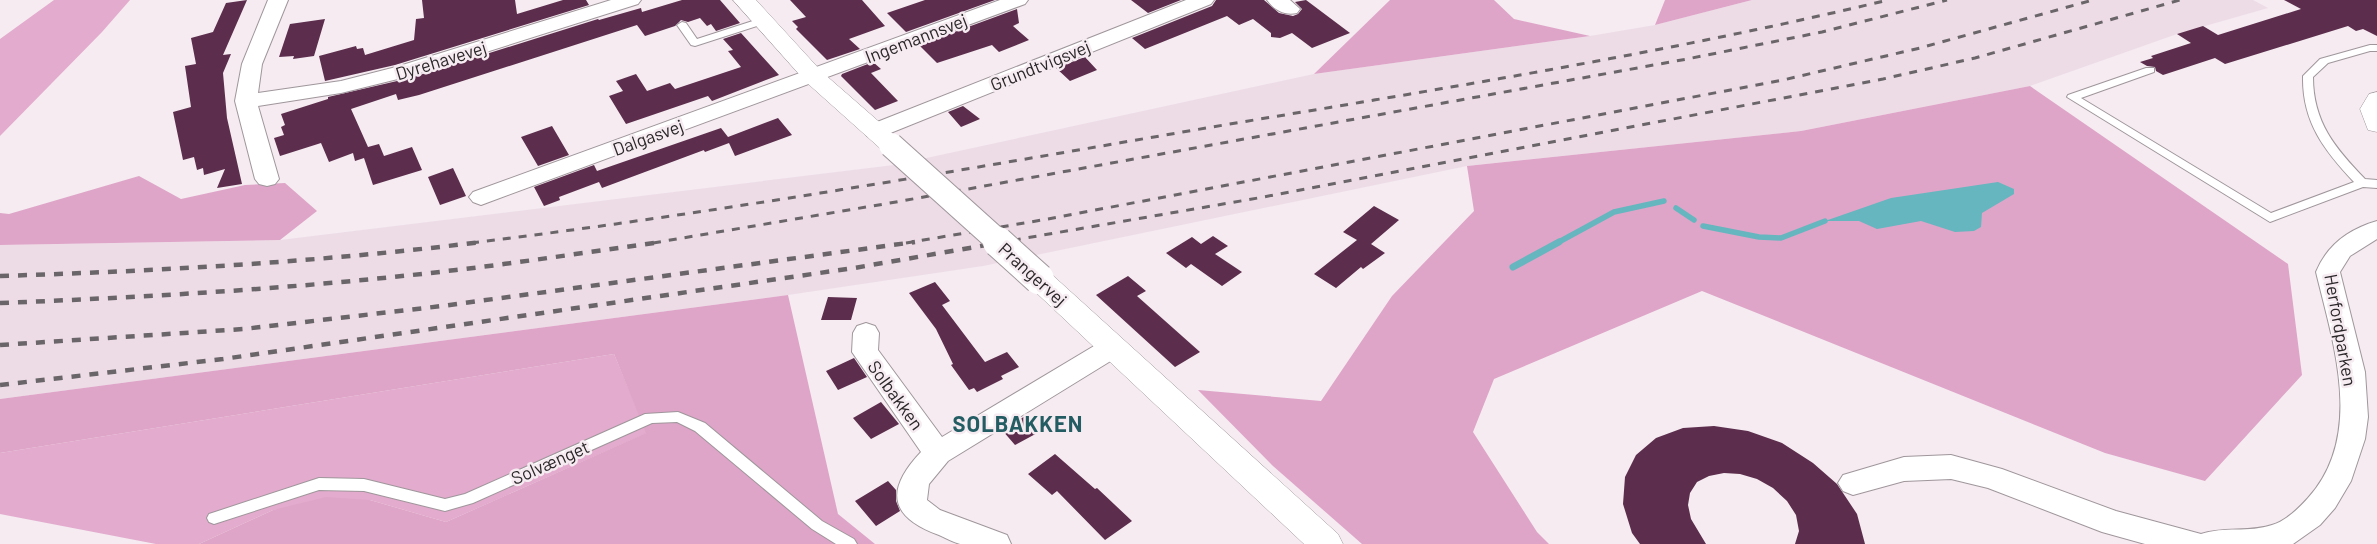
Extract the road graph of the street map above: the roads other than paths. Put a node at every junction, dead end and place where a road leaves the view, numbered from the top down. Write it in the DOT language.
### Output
graph roads {
  1 [pos="278,0"];
  2 [pos="631,0"];
  3 [pos="744,0"];
  4 [pos="1018,0"];
  5 [pos="1204,0"];
  6 [pos="762,21"];
  7 [pos="682,25"];
  8 [pos="2377,48"];
  9 [pos="2150,70"];
  10 [pos="814,76"];
  11 [pos="2377,99"];
  12 [pos="246,101"];
  13 [pos="2377,125"];
  14 [pos="883,138"];
  15 [pos="268,179"];
  16 [pos="2362,183"];
  17 [pos="2377,184"];
  18 [pos="481,197"];
  19 [pos="2377,229"];
  20 [pos="866,333"];
  21 [pos="1113,347"];
  22 [pos="938,453"];
  23 [pos="1852,482"];
  24 [pos="214,518"];
  25 [pos="849,544"];
  26 [pos="996,544"];
  27 [pos="1326,544"];
  28 [pos="2192,544"];
  29 [pos="2210,544"];
  1 -- 12 [label="street"];
  2 -- 12 [label="street, Dyrehavevej"];
  3 -- 6 [label="street, Prangervej"];
  4 -- 10 [label="street, Ingemannsvej"];
  5 -- 14 [label="street, Grundtvigsvej"];
  6 -- 7 [label="lane"];
  6 -- 10 [label="street, Prangervej"];
  8 -- 16 [label="lane"];
  9 -- 16 [label="lane"];
  10 -- 14 [label="street, Prangervej"];
  10 -- 18 [label="street, Dalgasvej"];
  11 -- 13 [label="street"];
  12 -- 15 [label="street"];
  14 -- 21 [label="street, Prangervej, bridge"];
  16 -- 17 [label="lane"];
  19 -- 29 [label="street, Herfordparken"];
  20 -- 22 [label="street, Solbakken"];
  21 -- 22 [label="street"];
  21 -- 27 [label="street, Prangervej"];
  22 -- 26 [label="street"];
  23 -- 28 [label="street"];
  24 -- 25 [label="lane, Solvænget"];
}
